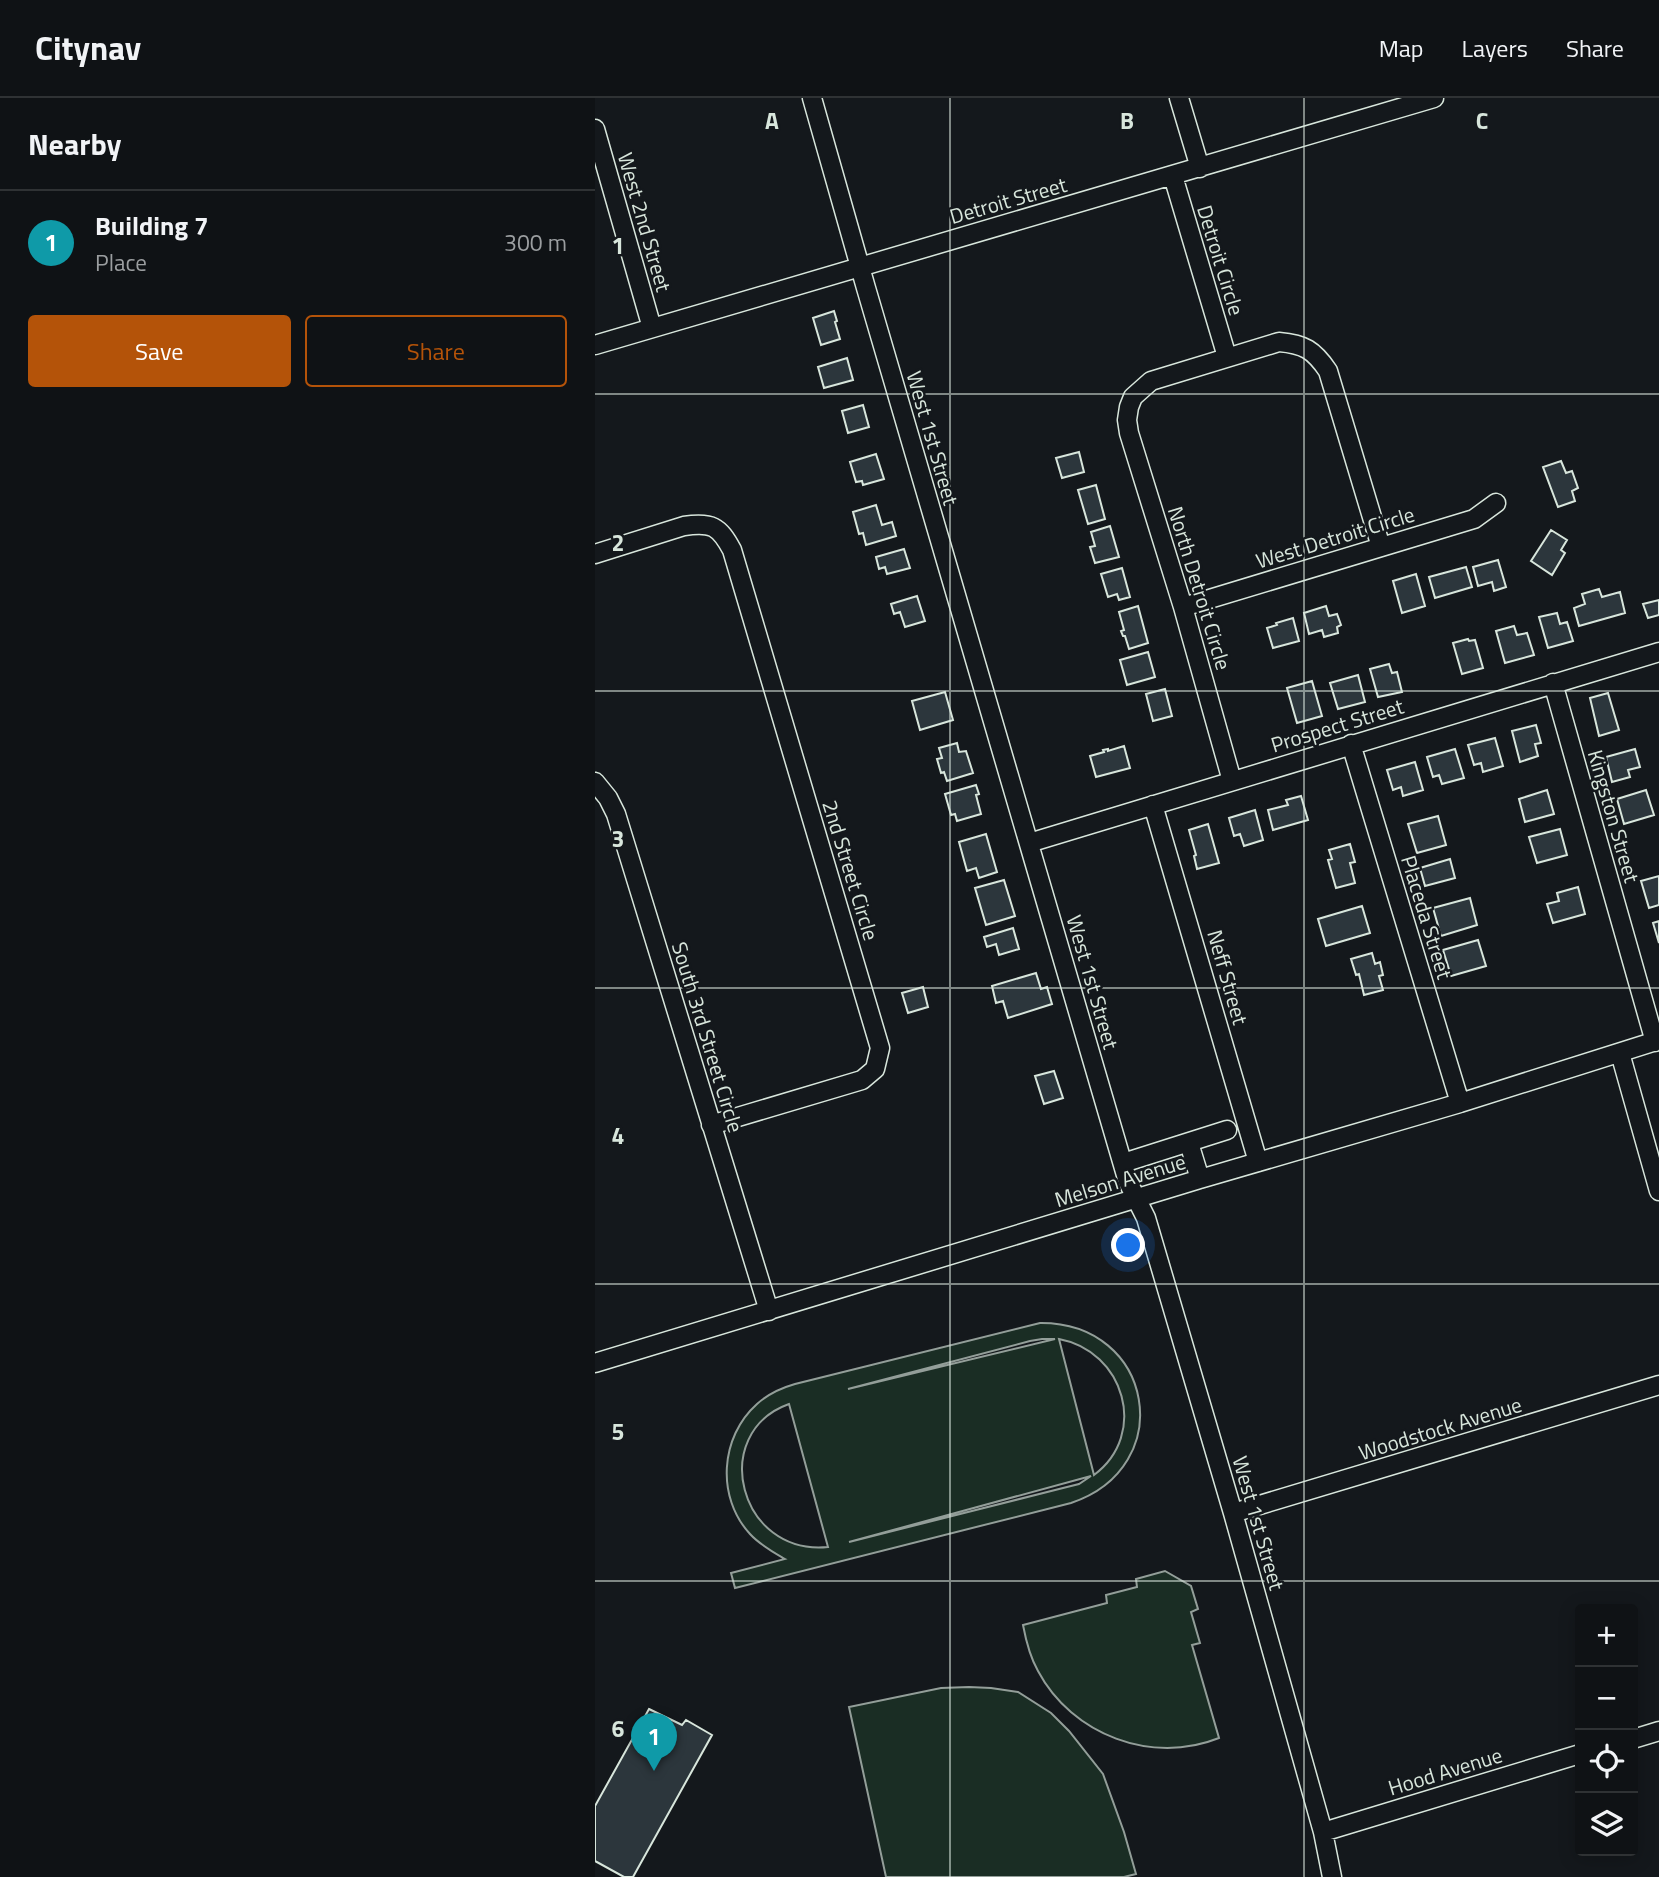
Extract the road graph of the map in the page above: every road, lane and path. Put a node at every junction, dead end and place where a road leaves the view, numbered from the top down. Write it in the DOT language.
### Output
graph roads {
  1 [pos="812,98"];
  2 [pos="1179,98"];
  3 [pos="1434,98"];
  4 [pos="595,129"];
  5 [pos="1200,168"];
  6 [pos="1173,176"];
  7 [pos="860,267"];
  8 [pos="652,328"];
  9 [pos="595,345"];
  10 [pos="1227,357"];
  11 [pos="1496,503"];
  12 [pos="1381,547"];
  13 [pos="595,554"];
  14 [pos="1183,607"];
  15 [pos="1659,652"];
  16 [pos="1553,683"];
  17 [pos="1351,744"];
  18 [pos="1232,781"];
  19 [pos="595,782"];
  20 [pos="1153,805"];
  21 [pos="1029,843"];
  22 [pos="1657,1041"];
  23 [pos="1620,1053"];
  24 [pos="1459,1103"];
  25 [pos="711,1125"];
  26 [pos="1227,1130"];
  27 [pos="1189,1143"];
  28 [pos="1258,1162"];
  29 [pos="1123,1163"];
  30 [pos="1201,1179"];
  31 [pos="1659,1191"];
  32 [pos="1137,1199"];
  33 [pos="769,1311"];
  34 [pos="595,1363"];
  35 [pos="1659,1385"];
  36 [pos="1233,1513"];
  37 [pos="1659,1731"];
  38 [pos="1638,1737"];
  39 [pos="1575,1756"];
  40 [pos="1322,1832"];
  41 [pos="1332,1877"];
  1 -- 7 [label="street, West 1st Street"];
  2 -- 5 [label="street"];
  3 -- 5 [label="street, Detroit Street"];
  4 -- 8 [label="street, West 2nd Street"];
  5 -- 6 [label="street, Detroit Street"];
  6 -- 7 [label="street, Detroit Street"];
  6 -- 10 [label="street, Detroit Circle"];
  7 -- 8 [label="street, Detroit Street"];
  7 -- 21 [label="street, West 1st Street"];
  8 -- 9 [label="street, Detroit Street"];
  10 -- 12 [label="street"];
  10 -- 14 [label="street, North Detroit Circle"];
  11 -- 12 [label="street, West Detroit Circle"];
  12 -- 14 [label="street, West Detroit Circle"];
  13 -- 25 [label="street, 2nd Street Circle"];
  14 -- 18 [label="street, North Detroit Circle"];
  15 -- 16 [label="street, Prospect Street"];
  16 -- 17 [label="street, Prospect Street"];
  16 -- 22 [label="street, Kingston Street"];
  17 -- 18 [label="street, Prospect Street"];
  17 -- 24 [label="street, Placeda Street"];
  18 -- 20 [label="street, Prospect Street"];
  19 -- 25 [label="street, South 3rd Street Circle"];
  20 -- 21 [label="street, Prospect Street"];
  20 -- 28 [label="street, Neff Street"];
  21 -- 29 [label="street, West 1st Street"];
  22 -- 23 [label="street, Melson Avenue"];
  23 -- 24 [label="street, Melson Avenue"];
  23 -- 31 [label="street"];
  24 -- 28 [label="street, Melson Avenue"];
  25 -- 33 [label="street, South 3rd Street Circle"];
  26 -- 27 [label="street"];
  27 -- 29 [label="street"];
  27 -- 30 [label="street"];
  28 -- 30 [label="street, Melson Avenue"];
  29 -- 32 [label="street, West 1st Street"];
  30 -- 32 [label="street, Melson Avenue"];
  32 -- 33 [label="street, Melson Avenue"];
  32 -- 36 [label="street, West 1st Street"];
  33 -- 34 [label="street, Melson Avenue"];
  35 -- 36 [label="street, Woodstock Avenue"];
  36 -- 40 [label="street, West 1st Street"];
  37 -- 38 [label="street"];
  39 -- 40 [label="street, Hood Avenue"];
  40 -- 41 [label="street, West 1st Street"];
}
